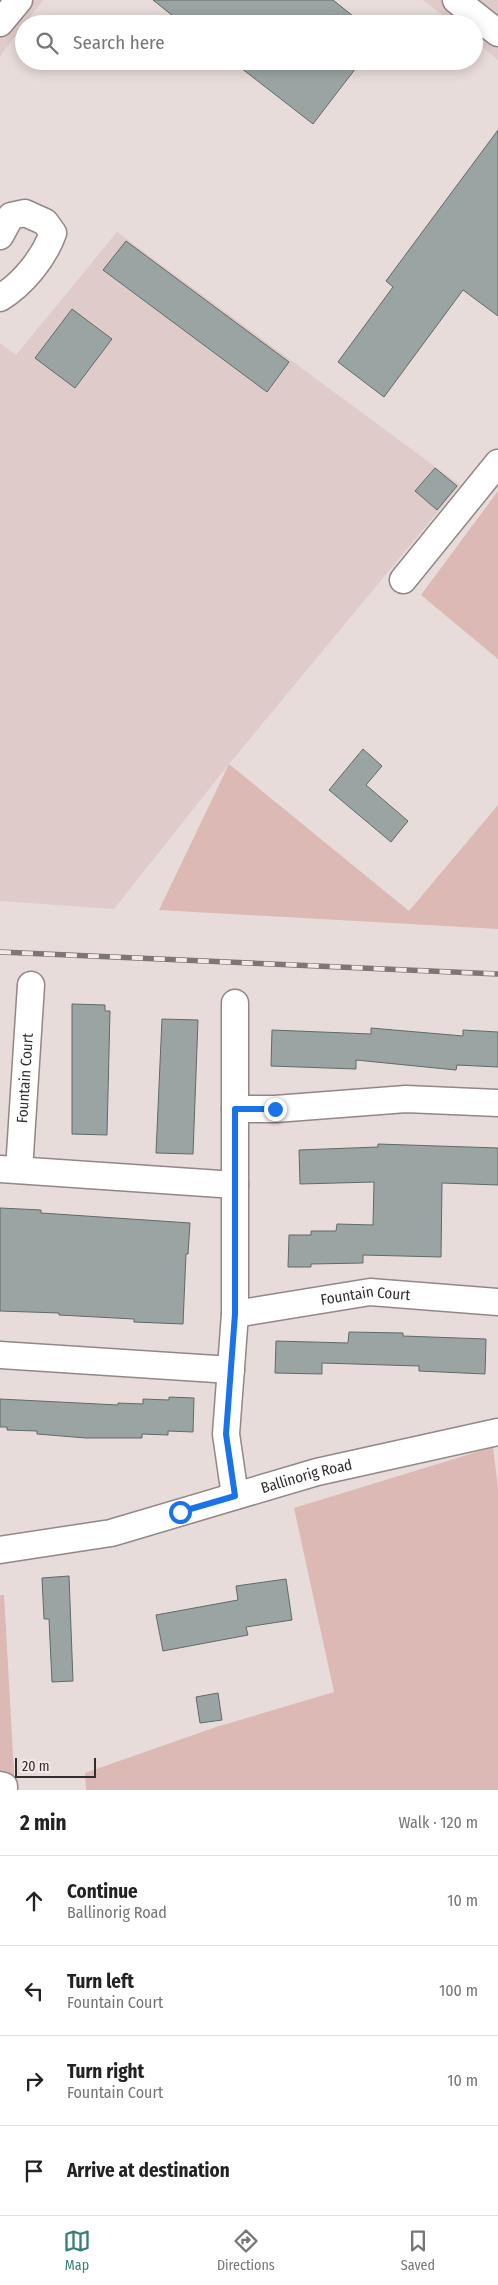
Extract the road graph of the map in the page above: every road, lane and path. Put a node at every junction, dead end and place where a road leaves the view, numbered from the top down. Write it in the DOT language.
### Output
graph roads {
  1 [pos="19,0"];
  2 [pos="456,0"];
  3 [pos="475,15"];
  4 [pos="483,21"];
  5 [pos="0,23"];
  6 [pos="498,33"];
  7 [pos="0,236"];
  8 [pos="0,298"];
  9 [pos="498,463"];
  10 [pos="403,580"];
  11 [pos="31,985"];
  12 [pos="235,1003"];
  13 [pos="498,1103"];
  14 [pos="235,1109"];
  15 [pos="9,1170"];
  16 [pos="235,1185"];
  17 [pos="498,1302"];
  18 [pos="235,1314"];
  19 [pos="0,1355"];
  20 [pos="230,1370"];
  21 [pos="498,1432"];
  22 [pos="235,1496"];
  23 [pos="0,1550"];
  24 [pos="0,1784"];
  25 [pos="4,1790"];
  1 -- 5 [label="street"];
  2 -- 3 [label="street"];
  4 -- 6 [label="street"];
  7 -- 8 [label="street"];
  9 -- 10 [label="street"];
  11 -- 15 [label="street, Fountain Court"];
  12 -- 14 [label="street"];
  13 -- 14 [label="street"];
  14 -- 16 [label="street"];
  15 -- 16 [label="street, Fountain Court"];
  16 -- 18 [label="street"];
  17 -- 18 [label="street, Fountain Court"];
  18 -- 20 [label="street"];
  19 -- 20 [label="street"];
  20 -- 22 [label="street"];
  21 -- 22 [label="street, Ballinorig Road"];
  22 -- 23 [label="street, Ballinorig Road"];
  24 -- 25 [label="street"];
}
